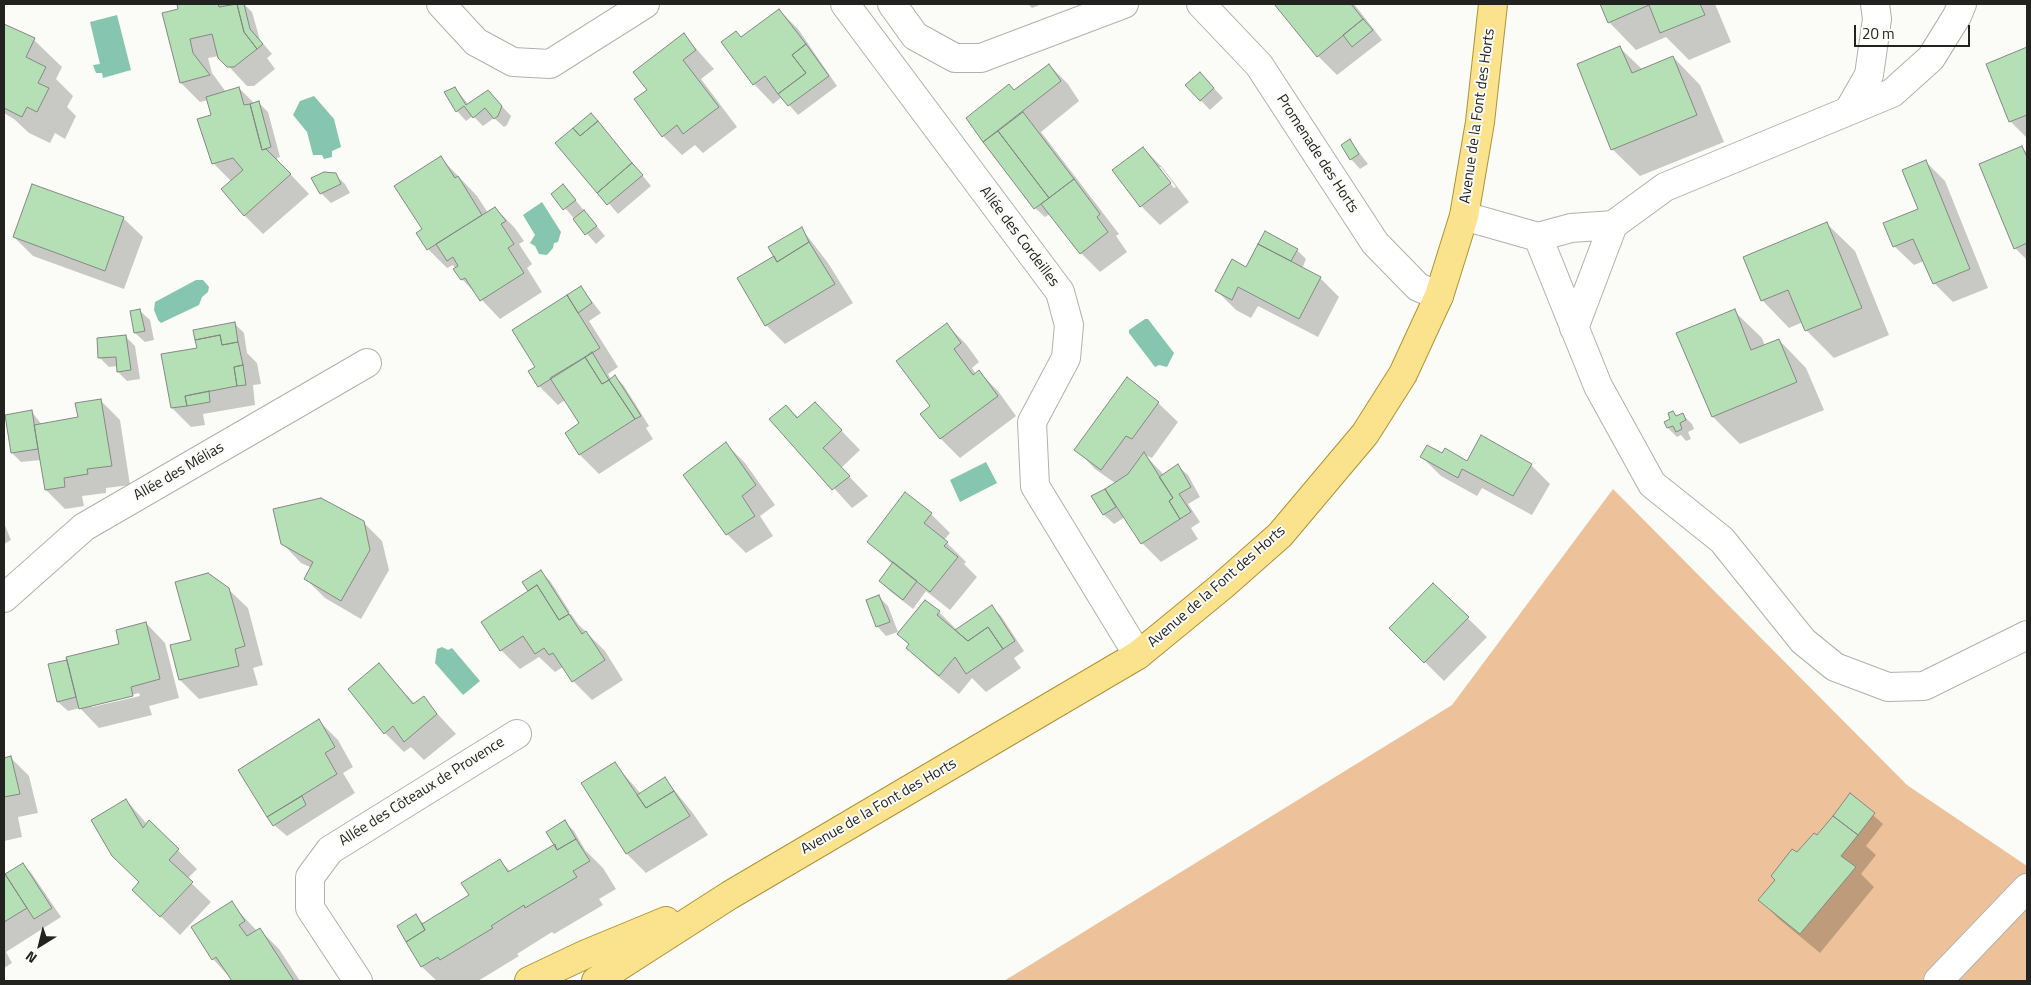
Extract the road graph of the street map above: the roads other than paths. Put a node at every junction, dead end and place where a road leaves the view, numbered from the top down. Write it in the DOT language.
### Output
graph roads {
  1 [pos="441,4"];
  2 [pos="645,4"];
  3 [pos="845,4"];
  4 [pos="892,4"];
  5 [pos="1124,4"];
  6 [pos="1201,4"];
  7 [pos="1492,4"];
  8 [pos="1875,4"];
  9 [pos="1962,4"];
  10 [pos="1849,110"];
  11 [pos="1464,216"];
  12 [pos="1613,225"];
  13 [pos="1538,237"];
  14 [pos="1439,296"];
  15 [pos="1574,328"];
  16 [pos="367,363"];
  17 [pos="4,598"];
  18 [pos="2027,635"];
  19 [pos="1138,655"];
  20 [pos="517,734"];
  21 [pos="2027,888"];
  22 [pos="730,895"];
  23 [pos="358,981"];
  24 [pos="529,981"];
  25 [pos="596,981"];
  26 [pos="1938,981"];
  1 -- 2 [label="street"];
  3 -- 19 [label="street, Allée des Cordeilles"];
  4 -- 5 [label="street"];
  6 -- 14 [label="street, Promenade des Horts"];
  7 -- 11 [label="main road, Avenue de la Font des Horts"];
  8 -- 10 [label="street"];
  9 -- 10 [label="street"];
  10 -- 12 [label="street"];
  11 -- 13 [label="street"];
  11 -- 14 [label="main road, Avenue de la Font des Horts"];
  12 -- 13 [label="street"];
  12 -- 15 [label="street"];
  13 -- 15 [label="street"];
  14 -- 19 [label="main road, Avenue de la Font des Horts"];
  15 -- 18 [label="street"];
  16 -- 17 [label="street, Allée des Mélias"];
  19 -- 22 [label="main road, Avenue de la Font des Horts"];
  20 -- 23 [label="street, Allée des Côteaux de Provence"];
  21 -- 26 [label="street"];
  22 -- 24 [label="main road, Avenue de la Font des Horts"];
  22 -- 25 [label="main road, Avenue de la Font des Horts"];
}
